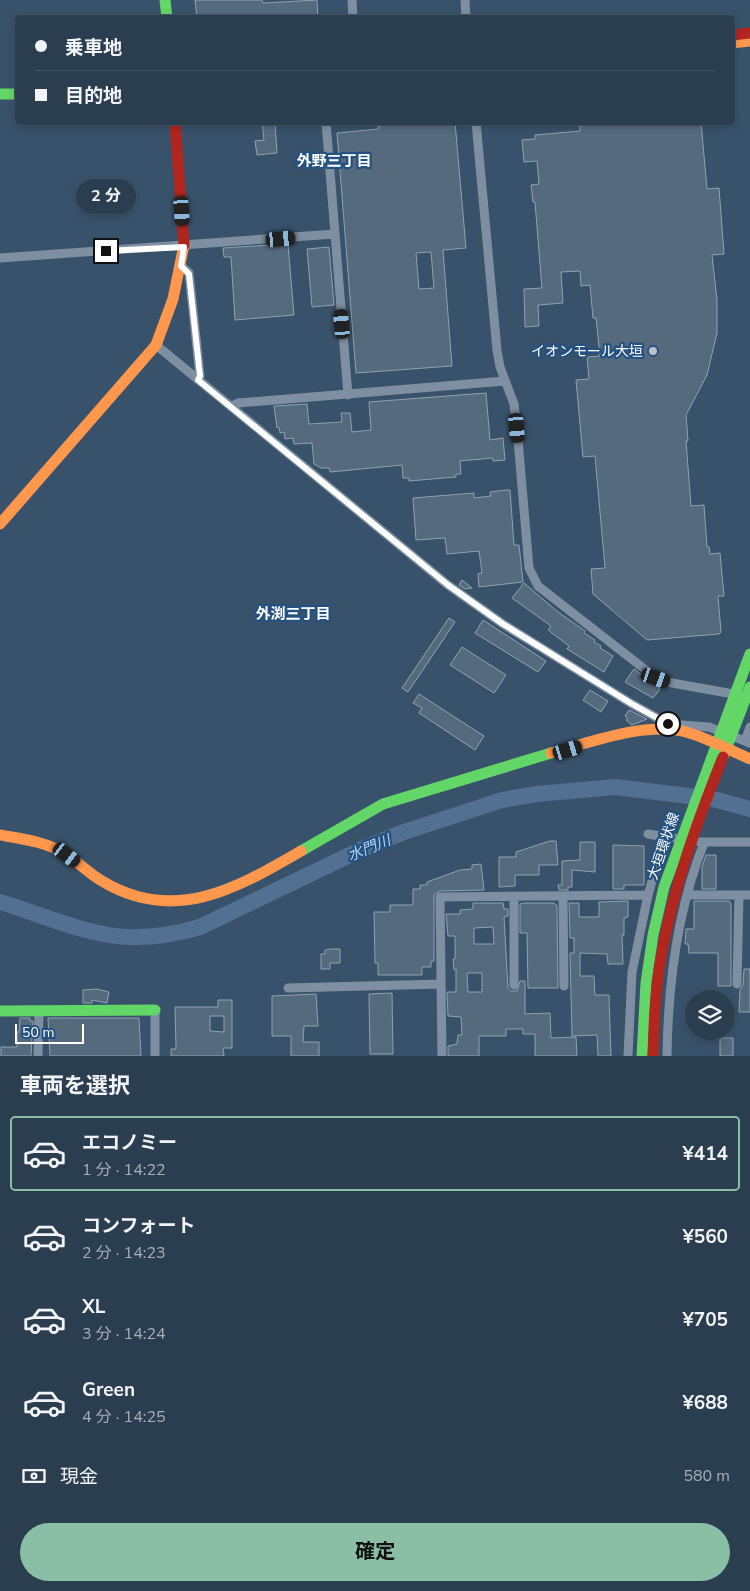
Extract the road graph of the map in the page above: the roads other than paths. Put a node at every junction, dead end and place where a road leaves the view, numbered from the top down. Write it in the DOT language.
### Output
graph roads {
  1 [pos="165,0"];
  2 [pos="352,0"];
  3 [pos="465,0"];
  4 [pos="167,15"];
  5 [pos="353,15"];
  6 [pos="466,15"];
  7 [pos="750,33"];
  8 [pos="735,34"];
  9 [pos="750,41"];
  10 [pos="735,43"];
  11 [pos="0,94"];
  12 [pos="15,94"];
  13 [pos="175,125"];
  14 [pos="326,125"];
  15 [pos="476,125"];
  16 [pos="335,234"];
  17 [pos="184,247"];
  18 [pos="0,258"];
  19 [pos="181,266"];
  20 [pos="156,345"];
  21 [pos="198,380"];
  22 [pos="505,381"];
  23 [pos="348,395"];
  24 [pos="231,407"];
  25 [pos="0,524"];
  26 [pos="750,654"];
  27 [pos="750,686"];
  28 [pos="750,698"];
  29 [pos="668,726"];
  30 [pos="750,727"];
  31 [pos="747,742"];
  32 [pos="750,759"];
  33 [pos="648,834"];
  34 [pos="0,835"];
  35 [pos="665,837"];
  36 [pos="704,842"];
  37 [pos="750,842"];
  38 [pos="677,865"];
  39 [pos="648,895"];
  40 [pos="687,895"];
  41 [pos="739,895"];
  42 [pos="750,895"];
  43 [pos="514,896"];
  44 [pos="563,896"];
  45 [pos="441,984"];
  46 [pos="514,984"];
  47 [pos="737,984"];
  48 [pos="564,986"];
  49 [pos="288,988"];
  50 [pos="38,1010"];
  51 [pos="155,1010"];
  52 [pos="0,1011"];
  53 [pos="38,1056"];
  54 [pos="155,1056"];
  55 [pos="442,1056"];
  56 [pos="628,1056"];
  57 [pos="642,1056"];
  58 [pos="653,1056"];
  59 [pos="667,1056"];
  1 -- 4 [label="street"];
  2 -- 5 [label="street"];
  3 -- 6 [label="street"];
  7 -- 8 [label="street"];
  9 -- 10 [label="street"];
  11 -- 12 [label="street"];
  13 -- 17 [label="street"];
  14 -- 16 [label="street"];
  15 -- 22 [label="street"];
  16 -- 17 [label="street"];
  16 -- 23 [label="street"];
  17 -- 18 [label="street"];
  17 -- 19 [label="street"];
  19 -- 20 [label="street"];
  19 -- 21 [label="street"];
  20 -- 21 [label="street"];
  20 -- 25 [label="street"];
  21 -- 24 [label="street"];
  22 -- 23 [label="street"];
  22 -- 28 [label="street"];
  23 -- 24 [label="street"];
  24 -- 29 [label="street"];
  26 -- 38 [label="street, 大垣環状線"];
  27 -- 38 [label="street, 大垣環状線"];
  29 -- 31 [label="street"];
  29 -- 32 [label="street"];
  29 -- 34 [label="street"];
  30 -- 31 [label="street"];
  33 -- 35 [label="street"];
  35 -- 36 [label="street"];
  35 -- 39 [label="street"];
  36 -- 37 [label="street"];
  36 -- 40 [label="street"];
  38 -- 57 [label="street, 大垣環状線"];
  38 -- 58 [label="street, 大垣環状線"];
  39 -- 44 [label="street"];
  39 -- 56 [label="street"];
  40 -- 41 [label="street"];
  40 -- 59 [label="street"];
  41 -- 42 [label="street"];
  41 -- 47 [label="street"];
  43 -- 44 [label="street"];
  43 -- 45 [label="street"];
  43 -- 46 [label="street"];
  44 -- 48 [label="street"];
  45 -- 49 [label="street"];
  45 -- 55 [label="street"];
  50 -- 51 [label="street"];
  50 -- 52 [label="street"];
  50 -- 53 [label="street"];
  51 -- 54 [label="street"];
}
